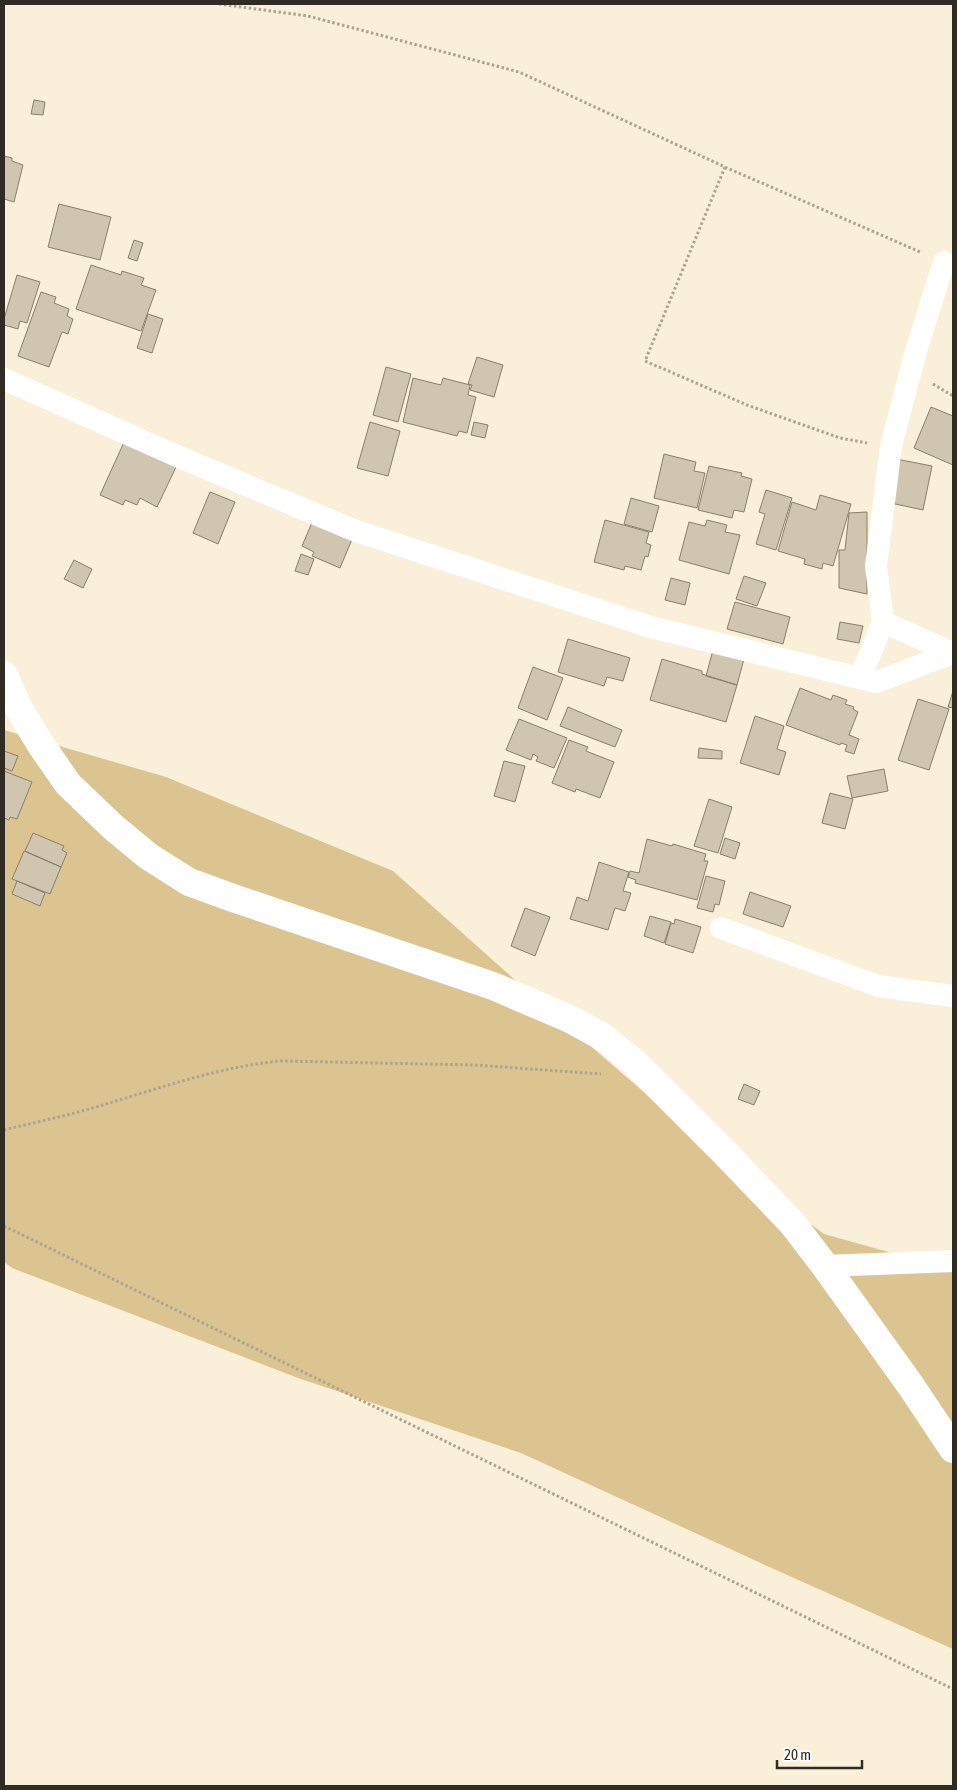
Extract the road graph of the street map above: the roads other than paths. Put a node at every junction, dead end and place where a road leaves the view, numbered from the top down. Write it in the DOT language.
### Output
graph roads {
  1 [pos="944,262"];
  2 [pos="4,379"];
  3 [pos="883,622"];
  4 [pos="953,653"];
  5 [pos="4,675"];
  6 [pos="860,678"];
  7 [pos="721,928"];
  8 [pos="953,996"];
  9 [pos="953,1261"];
  10 [pos="825,1266"];
  11 [pos="953,1449"];
  1 -- 3 [label="street"];
  2 -- 6 [label="street"];
  3 -- 4 [label="street"];
  3 -- 6 [label="street"];
  4 -- 6 [label="street"];
  5 -- 10 [label="street"];
  7 -- 8 [label="street"];
  9 -- 10 [label="street"];
  10 -- 11 [label="street"];
}
